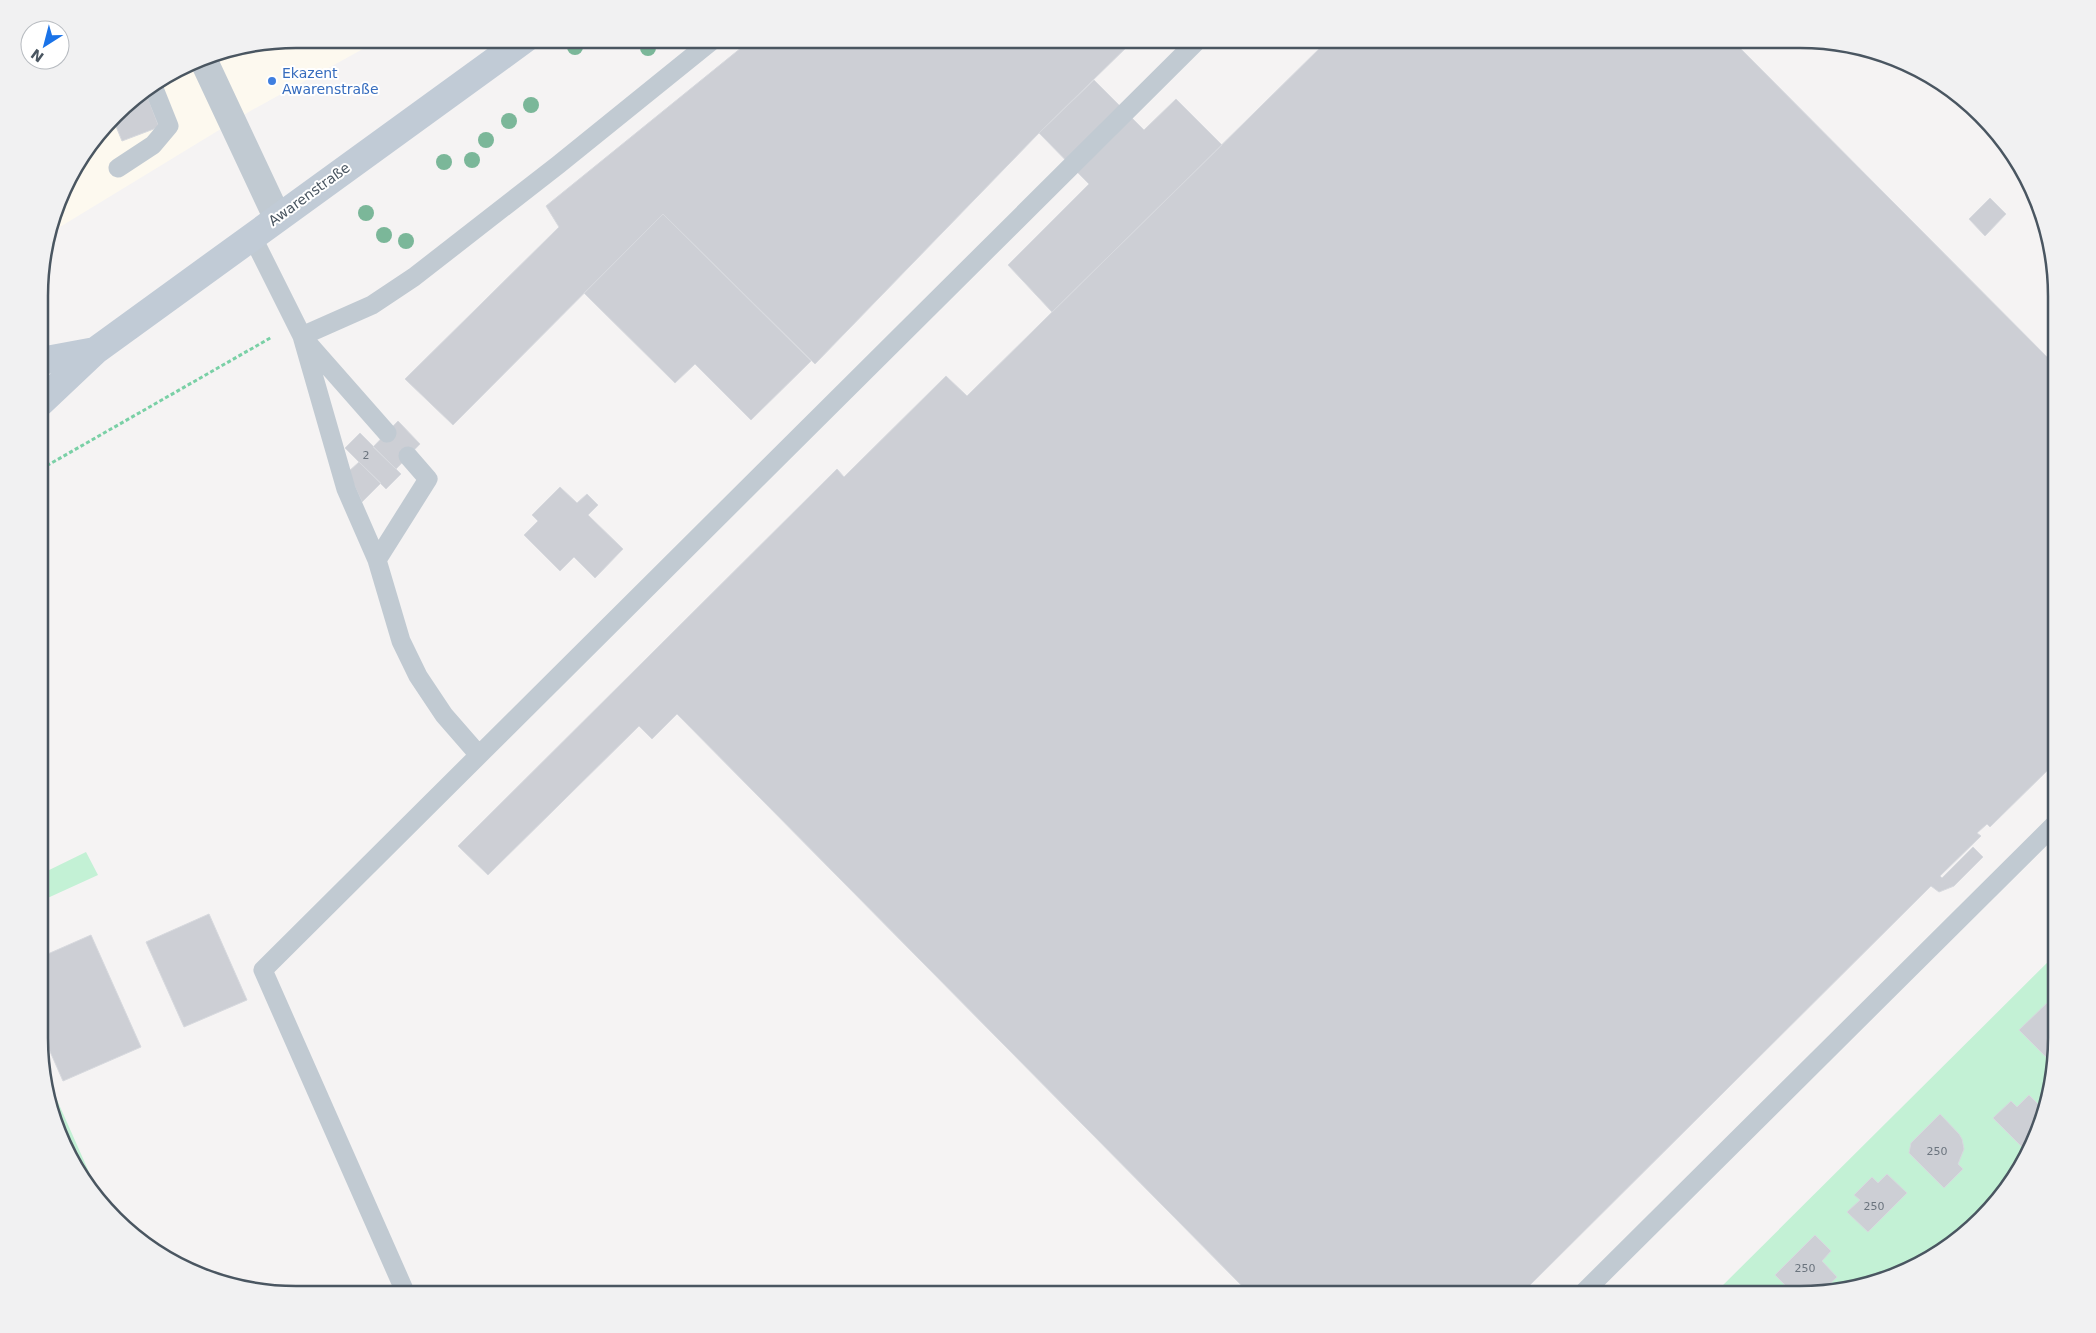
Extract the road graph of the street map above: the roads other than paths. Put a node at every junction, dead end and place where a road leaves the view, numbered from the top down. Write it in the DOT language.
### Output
graph roads {
  1 [pos="513,48"];
  2 [pos="703,48"];
  3 [pos="1191,48"];
  4 [pos="205,64"];
  5 [pos="155,91"];
  6 [pos="118,168"];
  7 [pos="277,218"];
  8 [pos="252,236"];
  9 [pos="300,330"];
  10 [pos="95,351"];
  11 [pos="48,360"];
  12 [pos="48,395"];
  13 [pos="387,433"];
  14 [pos="408,456"];
  15 [pos="377,560"];
  16 [pos="478,754"];
  17 [pos="2048,831"];
  18 [pos="402,1286"];
  19 [pos="1590,1286"];
  1 -- 7 [label="street, Awarenstraße"];
  2 -- 9 [label="lane"];
  3 -- 16 [label="lane"];
  4 -- 7 [label="street"];
  5 -- 6 [label="lane"];
  7 -- 8 [label="street, Awarenstraße"];
  8 -- 9 [label="lane"];
  8 -- 10 [label="street, Awarenstraße"];
  9 -- 13 [label="lane"];
  9 -- 15 [label="lane"];
  10 -- 11 [label="street, Awarenstraße"];
  10 -- 12 [label="street, Awarenstraße"];
  14 -- 15 [label="lane"];
  15 -- 16 [label="lane"];
  16 -- 18 [label="lane"];
  17 -- 19 [label="lane"];
}
